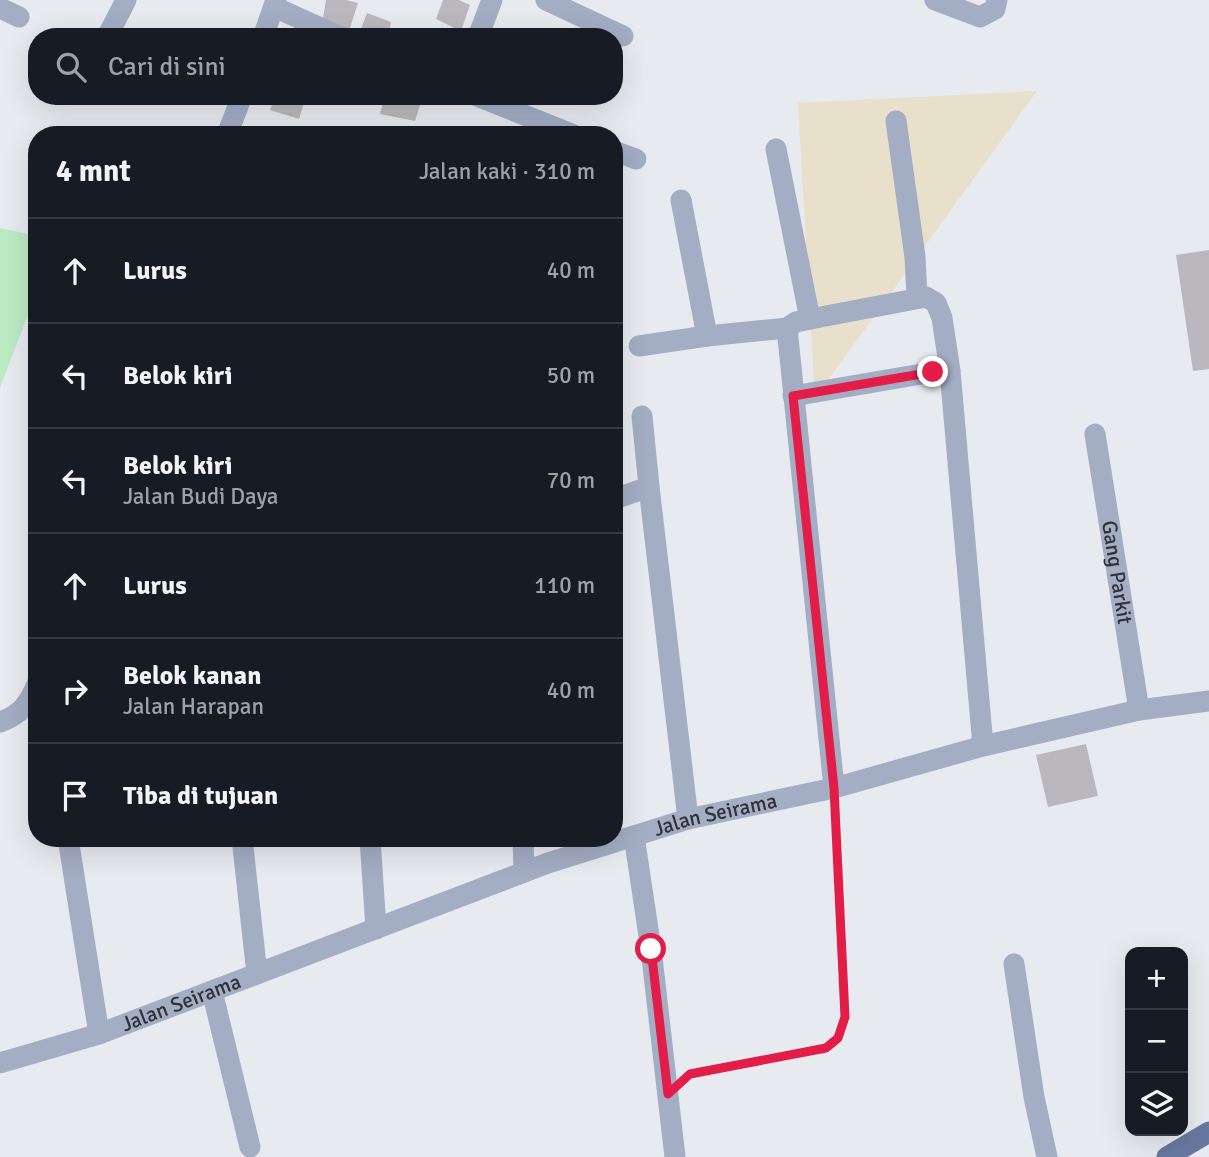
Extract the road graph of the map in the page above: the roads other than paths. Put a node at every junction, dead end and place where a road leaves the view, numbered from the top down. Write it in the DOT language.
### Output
graph roads {
  1 [pos="126,0"];
  2 [pos="492,0"];
  3 [pos="547,0"];
  4 [pos="936,0"];
  5 [pos="997,0"];
  6 [pos="275,4"];
  7 [pos="304,9"];
  8 [pos="112,28"];
  9 [pos="266,28"];
  10 [pos="329,28"];
  11 [pos="481,28"];
  12 [pos="606,28"];
  13 [pos="239,105"];
  14 [pos="500,105"];
  15 [pos="896,121"];
  16 [pos="230,126"];
  17 [pos="552,126"];
  18 [pos="776,149"];
  19 [pos="623,154"];
  20 [pos="636,159"];
  21 [pos="681,200"];
  22 [pos="917,297"];
  23 [pos="810,319"];
  24 [pos="787,328"];
  25 [pos="707,336"];
  26 [pos="639,346"];
  27 [pos="950,371"];
  28 [pos="793,396"];
  29 [pos="642,416"];
  30 [pos="1095,434"];
  31 [pos="649,487"];
  32 [pos="623,496"];
  33 [pos="1209,701"];
  34 [pos="28,703"];
  35 [pos="1139,710"];
  36 [pos="0,722"];
  37 [pos="983,746"];
  38 [pos="834,788"];
  39 [pos="688,818"];
  40 [pos="634,836"];
  41 [pos="623,840"];
  42 [pos="69,847"];
  43 [pos="243,847"];
  44 [pos="371,847"];
  45 [pos="523,847"];
  46 [pos="600,847"];
  47 [pos="524,872"];
  48 [pos="376,929"];
  49 [pos="1014,964"];
  50 [pos="257,974"];
  51 [pos="212,991"];
  52 [pos="99,1034"];
  53 [pos="0,1063"];
  54 [pos="1209,1132"];
  55 [pos="250,1147"];
  56 [pos="675,1157"];
  57 [pos="1047,1157"];
  58 [pos="1167,1157"];
  1 -- 8 [label="street"];
  2 -- 11 [label="street"];
  3 -- 12 [label="street"];
  4 -- 5 [label="street"];
  6 -- 7 [label="street"];
  6 -- 9 [label="street"];
  7 -- 10 [label="street"];
  13 -- 16 [label="street"];
  14 -- 17 [label="street"];
  15 -- 22 [label="street"];
  18 -- 23 [label="street"];
  19 -- 20 [label="street"];
  21 -- 25 [label="street"];
  22 -- 23 [label="street"];
  22 -- 27 [label="street"];
  23 -- 24 [label="street"];
  24 -- 25 [label="street"];
  24 -- 28 [label="street"];
  25 -- 26 [label="street"];
  27 -- 28 [label="street"];
  27 -- 37 [label="street"];
  28 -- 38 [label="street"];
  29 -- 31 [label="street"];
  30 -- 35 [label="street, Gang Parkit"];
  31 -- 32 [label="street"];
  31 -- 39 [label="street"];
  33 -- 35 [label="street, Jalan Seirama"];
  34 -- 36 [label="street"];
  35 -- 37 [label="street, Jalan Seirama"];
  37 -- 38 [label="street, Jalan Seirama"];
  38 -- 39 [label="street, Jalan Seirama"];
  39 -- 40 [label="street, Jalan Seirama"];
  40 -- 41 [label="street, Jalan Seirama"];
  40 -- 56 [label="street"];
  42 -- 52 [label="street"];
  43 -- 50 [label="street"];
  44 -- 48 [label="street"];
  45 -- 47 [label="street"];
  46 -- 47 [label="street, Jalan Seirama"];
  47 -- 48 [label="street, Jalan Seirama"];
  48 -- 50 [label="street, Jalan Seirama"];
  49 -- 57 [label="street"];
  50 -- 51 [label="street, Jalan Seirama"];
  51 -- 52 [label="street, Jalan Seirama"];
  51 -- 55 [label="street"];
  52 -- 53 [label="street, Jalan Seirama"];
  54 -- 58 [label="main road"];
}
